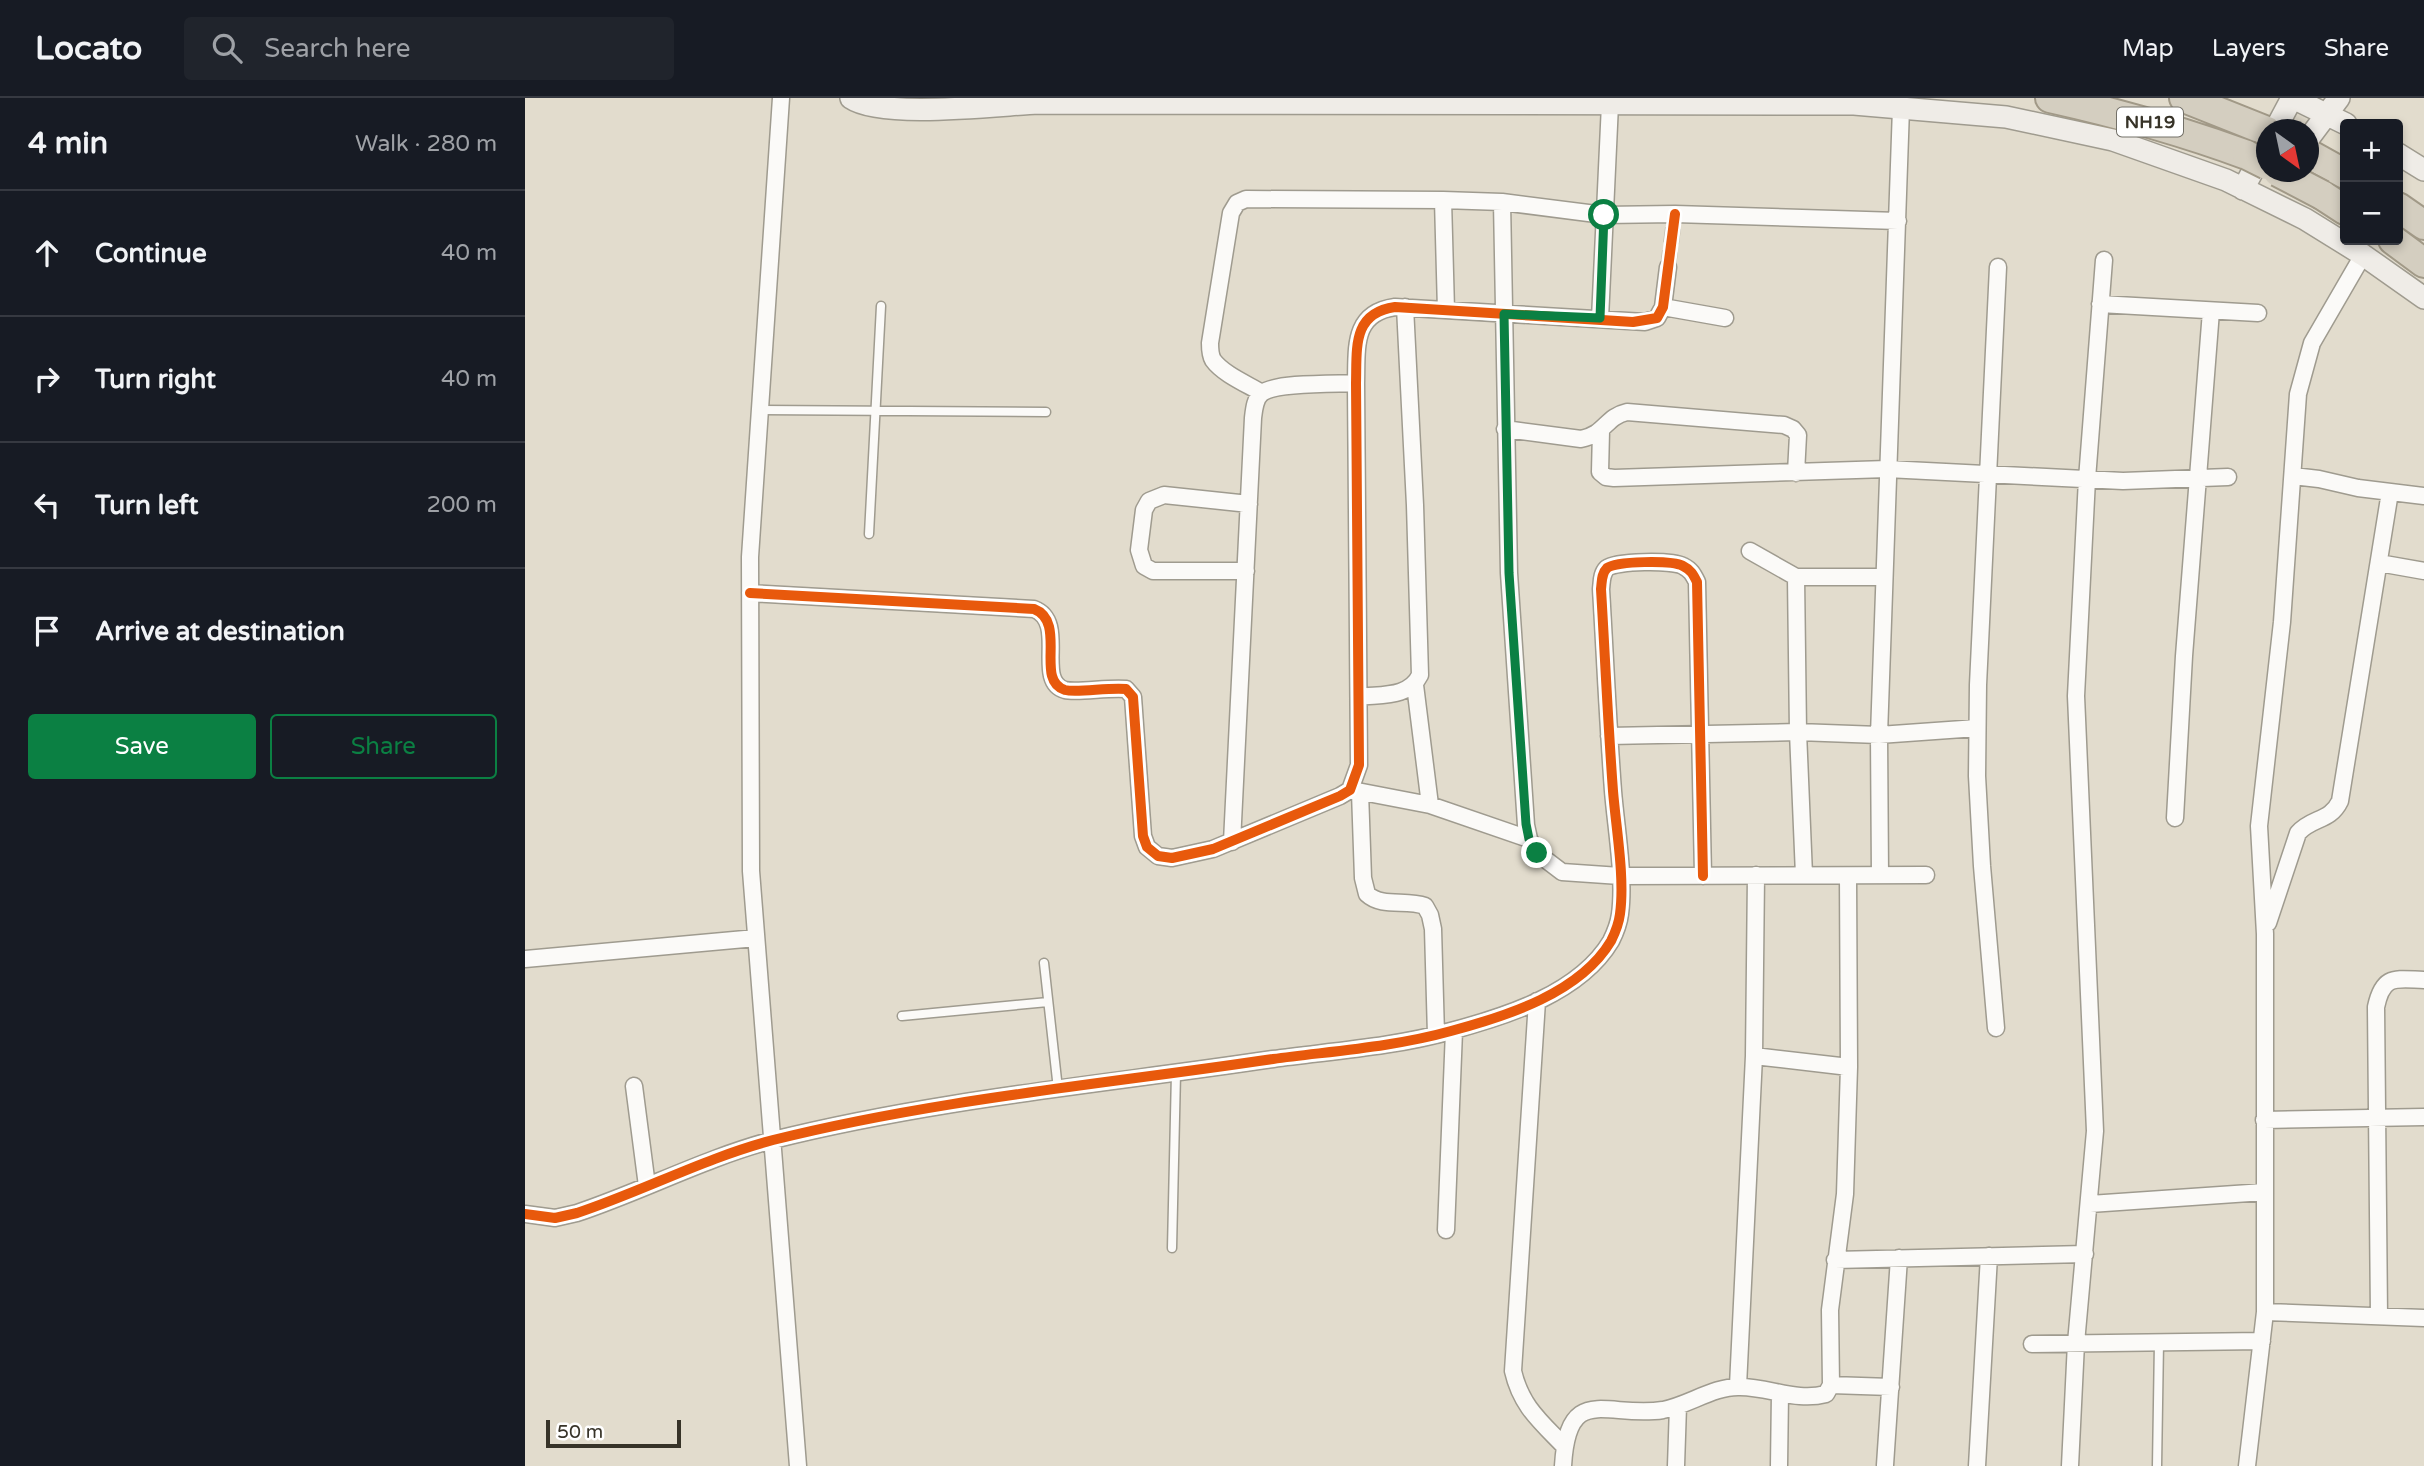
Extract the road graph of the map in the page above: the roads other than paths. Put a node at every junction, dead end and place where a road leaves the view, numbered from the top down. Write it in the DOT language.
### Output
graph roads {
  1 [pos="781,98"];
  2 [pos="851,98"];
  3 [pos="2050,98"];
  4 [pos="2184,98"];
  5 [pos="2292,98"];
  6 [pos="1611,104"];
  7 [pos="2332,106"];
  8 [pos="1901,108"];
  9 [pos="2278,119"];
  10 [pos="2319,123"];
  11 [pos="2256,139"];
  12 [pos="2256,141"];
  13 [pos="2256,157"];
  14 [pos="2403,157"];
  15 [pos="2319,159"];
  16 [pos="2340,170"];
  17 [pos="2424,170"];
  18 [pos="2283,182"];
  19 [pos="2297,182"];
  20 [pos="2243,189"];
  21 [pos="1443,200"];
  22 [pos="1502,202"];
  23 [pos="2271,202"];
  24 [pos="2334,202"];
  25 [pos="2403,210"];
  26 [pos="1604,215"];
  27 [pos="1898,221"];
  28 [pos="2424,225"];
  29 [pos="2400,245"];
  30 [pos="2363,255"];
  31 [pos="2104,260"];
  32 [pos="2424,263"];
  33 [pos="1668,267"];
  34 [pos="1998,267"];
  35 [pos="2424,298"];
  36 [pos="2101,304"];
  37 [pos="881,306"];
  38 [pos="1405,307"];
  39 [pos="1663,307"];
  40 [pos="1446,310"];
  41 [pos="2211,311"];
  42 [pos="2258,313"];
  43 [pos="1504,314"];
  44 [pos="1725,317"];
  45 [pos="1600,318"];
  46 [pos="1356,383"];
  47 [pos="1262,393"];
  48 [pos="760,410"];
  49 [pos="875,410"];
  50 [pos="1046,412"];
  51 [pos="1505,429"];
  52 [pos="1601,431"];
  53 [pos="1887,470"];
  54 [pos="1796,472"];
  55 [pos="1989,473"];
  56 [pos="2228,477"];
  57 [pos="2293,477"];
  58 [pos="2197,478"];
  59 [pos="2087,479"];
  60 [pos="2390,492"];
  61 [pos="2424,496"];
  62 [pos="1249,504"];
  63 [pos="869,534"];
  64 [pos="1750,551"];
  65 [pos="2379,563"];
  66 [pos="1246,571"];
  67 [pos="2424,571"];
  68 [pos="1796,577"];
  69 [pos="1884,577"];
  70 [pos="750,593"];
  71 [pos="1415,685"];
  72 [pos="1359,697"];
  73 [pos="1977,728"];
  74 [pos="1798,732"];
  75 [pos="1702,734"];
  76 [pos="1879,734"];
  77 [pos="1609,736"];
  78 [pos="1355,791"];
  79 [pos="1430,805"];
  80 [pos="2175,818"];
  81 [pos="1529,839"];
  82 [pos="1232,842"];
  83 [pos="1756,875"];
  84 [pos="1804,875"];
  85 [pos="1880,875"];
  86 [pos="1926,875"];
  87 [pos="1620,876"];
  88 [pos="1703,876"];
  89 [pos="1848,876"];
  90 [pos="2265,934"];
  91 [pos="756,938"];
  92 [pos="525,960"];
  93 [pos="1044,963"];
  94 [pos="2424,981"];
  95 [pos="1537,1001"];
  96 [pos="1048,1002"];
  97 [pos="902,1016"];
  98 [pos="1996,1028"];
  99 [pos="1454,1031"];
  100 [pos="1436,1035"];
  101 [pos="1754,1056"];
  102 [pos="1849,1067"];
  103 [pos="1176,1073"];
  104 [pos="634,1086"];
  105 [pos="1058,1089"];
  106 [pos="2424,1117"];
  107 [pos="2264,1120"];
  108 [pos="2378,1120"];
  109 [pos="773,1140"];
  110 [pos="647,1186"];
  111 [pos="2265,1192"];
  112 [pos="2090,1204"];
  113 [pos="525,1214"];
  114 [pos="1446,1230"];
  115 [pos="1172,1248"];
  116 [pos="2085,1254"];
  117 [pos="1989,1256"];
  118 [pos="1899,1258"];
  119 [pos="1835,1260"];
  120 [pos="2265,1312"];
  121 [pos="2379,1316"];
  122 [pos="2424,1318"];
  123 [pos="2262,1341"];
  124 [pos="2159,1342"];
  125 [pos="2076,1343"];
  126 [pos="2032,1344"];
  127 [pos="1831,1385"];
  128 [pos="1738,1386"];
  129 [pos="1891,1387"];
  130 [pos="1780,1393"];
  131 [pos="1678,1406"];
  132 [pos="1564,1446"];
  133 [pos="1885,1465"];
  134 [pos="798,1466"];
  135 [pos="1563,1466"];
  136 [pos="1676,1466"];
  137 [pos="1779,1466"];
  138 [pos="1977,1466"];
  139 [pos="2070,1466"];
  140 [pos="2157,1466"];
  141 [pos="2247,1466"];
  1 -- 48 [label="street"];
  2 -- 6 [label="street"];
  3 -- 12 [label="highway, NH19"];
  4 -- 11 [label="highway, NH19"];
  5 -- 7 [label="street"];
  5 -- 9 [label="street"];
  6 -- 8 [label="street"];
  6 -- 26 [label="street"];
  7 -- 10 [label="street"];
  8 -- 20 [label="street"];
  8 -- 27 [label="street"];
  13 -- 20 [label="street"];
  14 -- 17 [label="street"];
  15 -- 16 [label="highway"];
  18 -- 23 [label="street"];
  19 -- 24 [label="highway, bridge"];
  20 -- 23 [label="street"];
  21 -- 22 [label="street"];
  21 -- 40 [label="street"];
  21 -- 47 [label="street"];
  22 -- 26 [label="street"];
  22 -- 43 [label="street"];
  23 -- 30 [label="street"];
  25 -- 28 [label="highway"];
  26 -- 27 [label="street"];
  26 -- 45 [label="street"];
  27 -- 53 [label="street"];
  29 -- 32 [label="highway"];
  30 -- 35 [label="street"];
  30 -- 57 [label="street"];
  31 -- 36 [label="street"];
  33 -- 39 [label="street"];
  34 -- 55 [label="street"];
  36 -- 41 [label="street"];
  36 -- 59 [label="street"];
  37 -- 49 [label="lane"];
  38 -- 40 [label="street"];
  38 -- 46 [label="street"];
  38 -- 71 [label="street"];
  39 -- 44 [label="street"];
  39 -- 45 [label="street"];
  40 -- 43 [label="street"];
  41 -- 42 [label="street"];
  41 -- 58 [label="street"];
  43 -- 45 [label="street"];
  43 -- 51 [label="street"];
  46 -- 47 [label="street"];
  46 -- 72 [label="street"];
  47 -- 62 [label="street"];
  48 -- 49 [label="lane"];
  48 -- 70 [label="street"];
  49 -- 50 [label="lane"];
  49 -- 63 [label="lane"];
  51 -- 52 [label="street"];
  51 -- 81 [label="street"];
  52 -- 54 [label="street"];
  52 -- 54 [label="street"];
  53 -- 54 [label="street"];
  53 -- 55 [label="street"];
  53 -- 69 [label="street"];
  55 -- 59 [label="street"];
  55 -- 73 [label="street"];
  56 -- 58 [label="street"];
  57 -- 60 [label="street"];
  57 -- 90 [label="street"];
  58 -- 59 [label="street"];
  58 -- 80 [label="street"];
  59 -- 112 [label="street"];
  60 -- 61 [label="street"];
  60 -- 65 [label="street"];
  62 -- 66 [label="street"];
  62 -- 66 [label="street"];
  64 -- 68 [label="street"];
  65 -- 67 [label="street"];
  65 -- 90 [label="street"];
  66 -- 82 [label="street"];
  68 -- 69 [label="street"];
  68 -- 74 [label="street"];
  69 -- 76 [label="street"];
  70 -- 82 [label="street"];
  70 -- 91 [label="street"];
  71 -- 72 [label="street"];
  71 -- 79 [label="street"];
  72 -- 78 [label="street"];
  73 -- 76 [label="street"];
  73 -- 98 [label="street"];
  74 -- 75 [label="street"];
  74 -- 76 [label="street"];
  74 -- 84 [label="street"];
  75 -- 77 [label="street"];
  75 -- 77 [label="street"];
  75 -- 88 [label="street"];
  76 -- 85 [label="street"];
  77 -- 87 [label="street"];
  78 -- 79 [label="street"];
  78 -- 82 [label="street"];
  78 -- 100 [label="street"];
  79 -- 81 [label="street"];
  81 -- 87 [label="street"];
  83 -- 84 [label="street"];
  83 -- 88 [label="street"];
  83 -- 101 [label="street"];
  84 -- 89 [label="street"];
  85 -- 86 [label="street"];
  85 -- 89 [label="street"];
  87 -- 88 [label="street"];
  87 -- 95 [label="street"];
  89 -- 102 [label="street"];
  90 -- 107 [label="street"];
  91 -- 92 [label="street"];
  91 -- 109 [label="street"];
  93 -- 96 [label="lane"];
  94 -- 108 [label="street"];
  95 -- 99 [label="street"];
  95 -- 132 [label="street"];
  96 -- 97 [label="lane"];
  96 -- 105 [label="lane"];
  99 -- 100 [label="street"];
  99 -- 114 [label="street"];
  100 -- 103 [label="street"];
  101 -- 102 [label="street"];
  101 -- 128 [label="street"];
  102 -- 119 [label="street"];
  103 -- 105 [label="street"];
  103 -- 115 [label="lane"];
  104 -- 110 [label="street"];
  105 -- 109 [label="street"];
  106 -- 108 [label="street"];
  107 -- 108 [label="street"];
  107 -- 111 [label="street"];
  108 -- 121 [label="street"];
  109 -- 110 [label="street"];
  109 -- 134 [label="street"];
  110 -- 113 [label="street"];
  111 -- 112 [label="street"];
  111 -- 120 [label="street"];
  112 -- 116 [label="street"];
  116 -- 117 [label="street"];
  116 -- 125 [label="street"];
  117 -- 118 [label="street"];
  117 -- 138 [label="street"];
  118 -- 119 [label="street"];
  118 -- 129 [label="street"];
  119 -- 127 [label="street"];
  120 -- 121 [label="street"];
  120 -- 123 [label="street"];
  121 -- 122 [label="street"];
  123 -- 124 [label="street"];
  123 -- 141 [label="street"];
  124 -- 125 [label="street"];
  124 -- 140 [label="lane"];
  125 -- 126 [label="street"];
  125 -- 139 [label="street"];
  127 -- 129 [label="street"];
  127 -- 130 [label="street"];
  128 -- 130 [label="street"];
  128 -- 131 [label="street"];
  129 -- 133 [label="street"];
  130 -- 137 [label="street"];
  131 -- 132 [label="street"];
  131 -- 136 [label="street"];
  132 -- 135 [label="street"];
}
